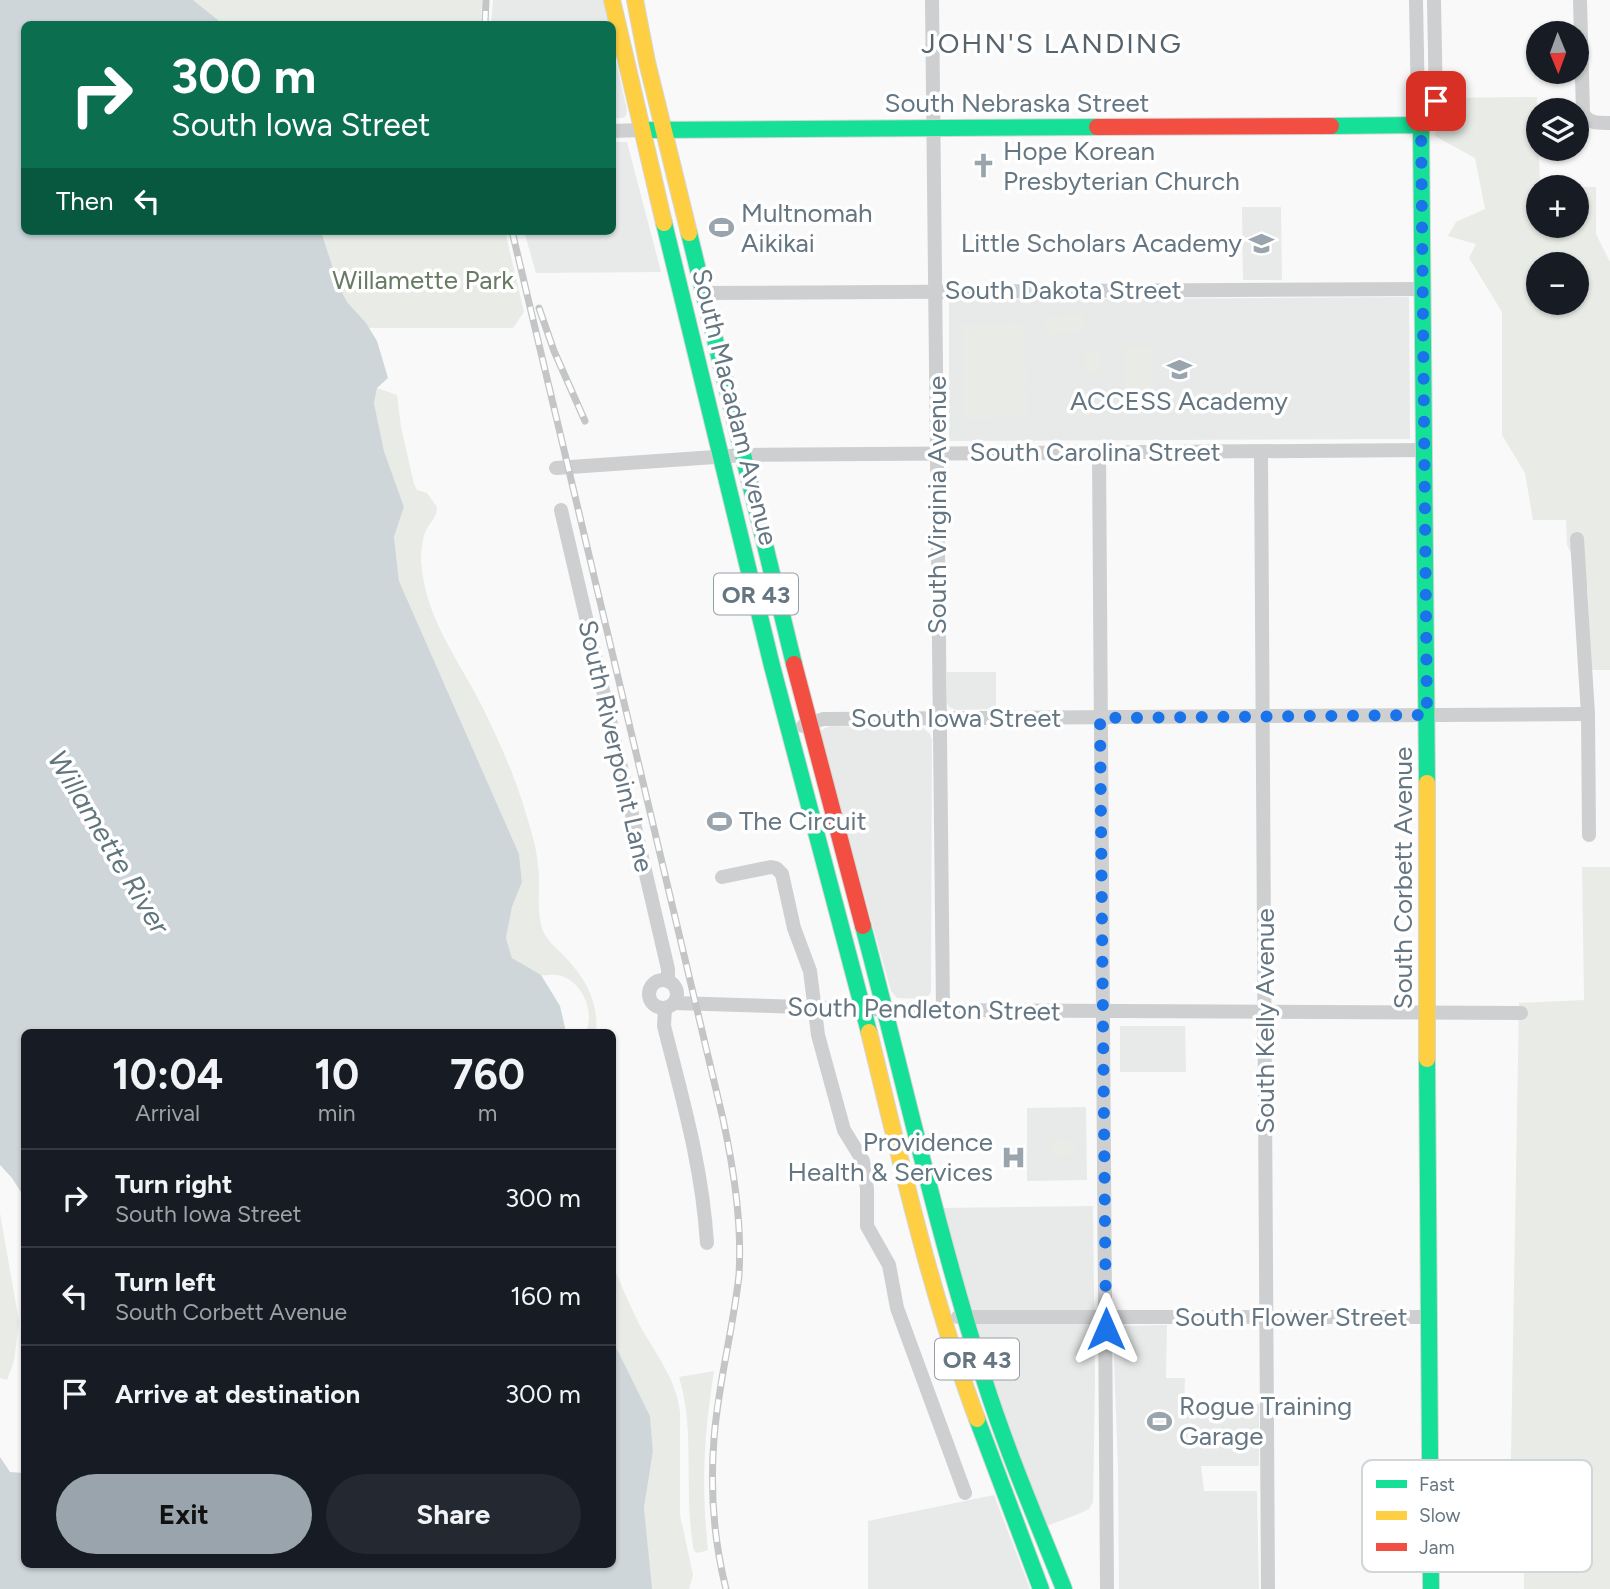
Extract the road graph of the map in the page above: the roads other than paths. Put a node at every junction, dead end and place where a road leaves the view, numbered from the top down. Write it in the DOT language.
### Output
graph roads {
  1 [pos="612,0"];
  2 [pos="635,0"];
  3 [pos="933,0"];
  4 [pos="1416,0"];
  5 [pos="1434,0"];
  6 [pos="1580,0"];
  7 [pos="1610,123"];
  8 [pos="1421,125"];
  9 [pos="934,128"];
  10 [pos="642,130"];
  11 [pos="664,130"];
  12 [pos="616,131"];
  13 [pos="1422,289"];
  14 [pos="935,291"];
  15 [pos="703,293"];
  16 [pos="1425,450"];
  17 [pos="1099,452"];
  18 [pos="1261,452"];
  19 [pos="937,453"];
  20 [pos="744,455"];
  21 [pos="721,456"];
  22 [pos="556,468"];
  23 [pos="562,510"];
  24 [pos="1577,539"];
  25 [pos="1588,714"];
  26 [pos="1427,715"];
  27 [pos="1264,716"];
  28 [pos="938,718"];
  29 [pos="1100,718"];
  30 [pos="808,723"];
  31 [pos="789,733"];
  32 [pos="1589,835"];
  33 [pos="722,877"];
  34 [pos="668,981"];
  35 [pos="669,1005"];
  36 [pos="814,1007"];
  37 [pos="863,1009"];
  38 [pos="943,1009"];
  39 [pos="886,1010"];
  40 [pos="1102,1011"];
  41 [pos="1265,1012"];
  42 [pos="1521,1013"];
  43 [pos="1427,1014"];
  44 [pos="707,1243"];
  45 [pos="964,1315"];
  46 [pos="1106,1316"];
  47 [pos="1267,1317"];
  48 [pos="1429,1317"];
  49 [pos="943,1321"];
  50 [pos="1430,1460"];
  51 [pos="965,1493"];
  52 [pos="1041,1589"];
  53 [pos="1064,1589"];
  54 [pos="1107,1589"];
  55 [pos="1268,1589"];
  1 -- 10 [label="main road, South Macadam Avenue / OR 43"];
  2 -- 11 [label="main road, South Macadam Avenue / OR 43"];
  3 -- 9 [label="street, South Virginia Avenue"];
  4 -- 8 [label="street, South Corbett Avenue"];
  5 -- 8 [label="street, South Corbett Avenue"];
  6 -- 7 [label="street"];
  8 -- 9 [label="main road, South Nebraska Street"];
  8 -- 13 [label="main road, South Corbett Avenue"];
  9 -- 11 [label="main road, South Nebraska Street"];
  9 -- 14 [label="street, South Virginia Avenue"];
  10 -- 11 [label="main road, South Nebraska Street"];
  10 -- 12 [label="street, South Nebraska Street"];
  10 -- 21 [label="main road, South Macadam Avenue / OR 43"];
  11 -- 15 [label="main road, South Macadam Avenue / OR 43"];
  13 -- 14 [label="street, South Dakota Street"];
  13 -- 16 [label="main road, South Corbett Avenue"];
  14 -- 15 [label="street, South Dakota Street"];
  14 -- 19 [label="street, South Virginia Avenue"];
  15 -- 20 [label="main road, South Macadam Avenue / OR 43"];
  16 -- 18 [label="street, South Carolina Street"];
  16 -- 26 [label="main road, South Corbett Avenue"];
  17 -- 18 [label="street, South Carolina Street"];
  17 -- 19 [label="street, South Carolina Street"];
  17 -- 29 [label="street"];
  18 -- 27 [label="street, South Kelly Avenue"];
  19 -- 20 [label="street, South Carolina Street"];
  19 -- 28 [label="street, South Virginia Avenue"];
  20 -- 21 [label="street, South Carolina Street"];
  20 -- 30 [label="main road, South Macadam Avenue / OR 43"];
  21 -- 22 [label="street, South Carolina Street"];
  21 -- 31 [label="main road, South Macadam Avenue / OR 43"];
  23 -- 34 [label="street, South Riverpoint Lane"];
  24 -- 25 [label="street"];
  25 -- 26 [label="street, South Iowa Street"];
  25 -- 32 [label="street"];
  26 -- 27 [label="street, South Iowa Street"];
  26 -- 43 [label="main road, South Corbett Avenue"];
  27 -- 29 [label="street, South Iowa Street"];
  27 -- 41 [label="street, South Kelly Avenue"];
  28 -- 29 [label="street, South Iowa Street"];
  28 -- 30 [label="street, South Iowa Street"];
  28 -- 38 [label="street, South Virginia Avenue"];
  29 -- 40 [label="street"];
  30 -- 31 [label="street, South Iowa Street"];
  30 -- 39 [label="main road, South Macadam Avenue / OR 43"];
  31 -- 37 [label="main road, South Macadam Avenue / OR 43"];
  33 -- 36 [label="street"];
  34 -- 35 [label="street"];
  34 -- 35 [label="street"];
  35 -- 36 [label="street, South Pendleton Street"];
  35 -- 44 [label="street"];
  36 -- 37 [label="street, South Pendleton Street"];
  36 -- 51 [label="street"];
  37 -- 39 [label="street, South Pendleton Street"];
  37 -- 49 [label="main road, South Macadam Avenue / OR 43"];
  38 -- 39 [label="street, South Pendleton Street"];
  38 -- 40 [label="street, South Pendleton Street"];
  39 -- 45 [label="main road, South Macadam Avenue / OR 43"];
  40 -- 41 [label="street, South Pendleton Street"];
  40 -- 46 [label="street"];
  41 -- 43 [label="street, South Pendleton Street"];
  41 -- 47 [label="street, South Kelly Avenue"];
  42 -- 43 [label="street, South Pendleton Street"];
  43 -- 48 [label="main road, South Corbett Avenue"];
  45 -- 46 [label="street, South Flower Street"];
  45 -- 49 [label="street, South Flower Street"];
  45 -- 53 [label="main road, South Macadam Avenue / OR 43"];
  46 -- 47 [label="street, South Flower Street"];
  46 -- 54 [label="street"];
  47 -- 48 [label="street, South Flower Street"];
  47 -- 55 [label="street, South Kelly Avenue"];
  48 -- 50 [label="main road, South Corbett Avenue"];
  49 -- 52 [label="main road, South Macadam Avenue / OR 43"];
}
